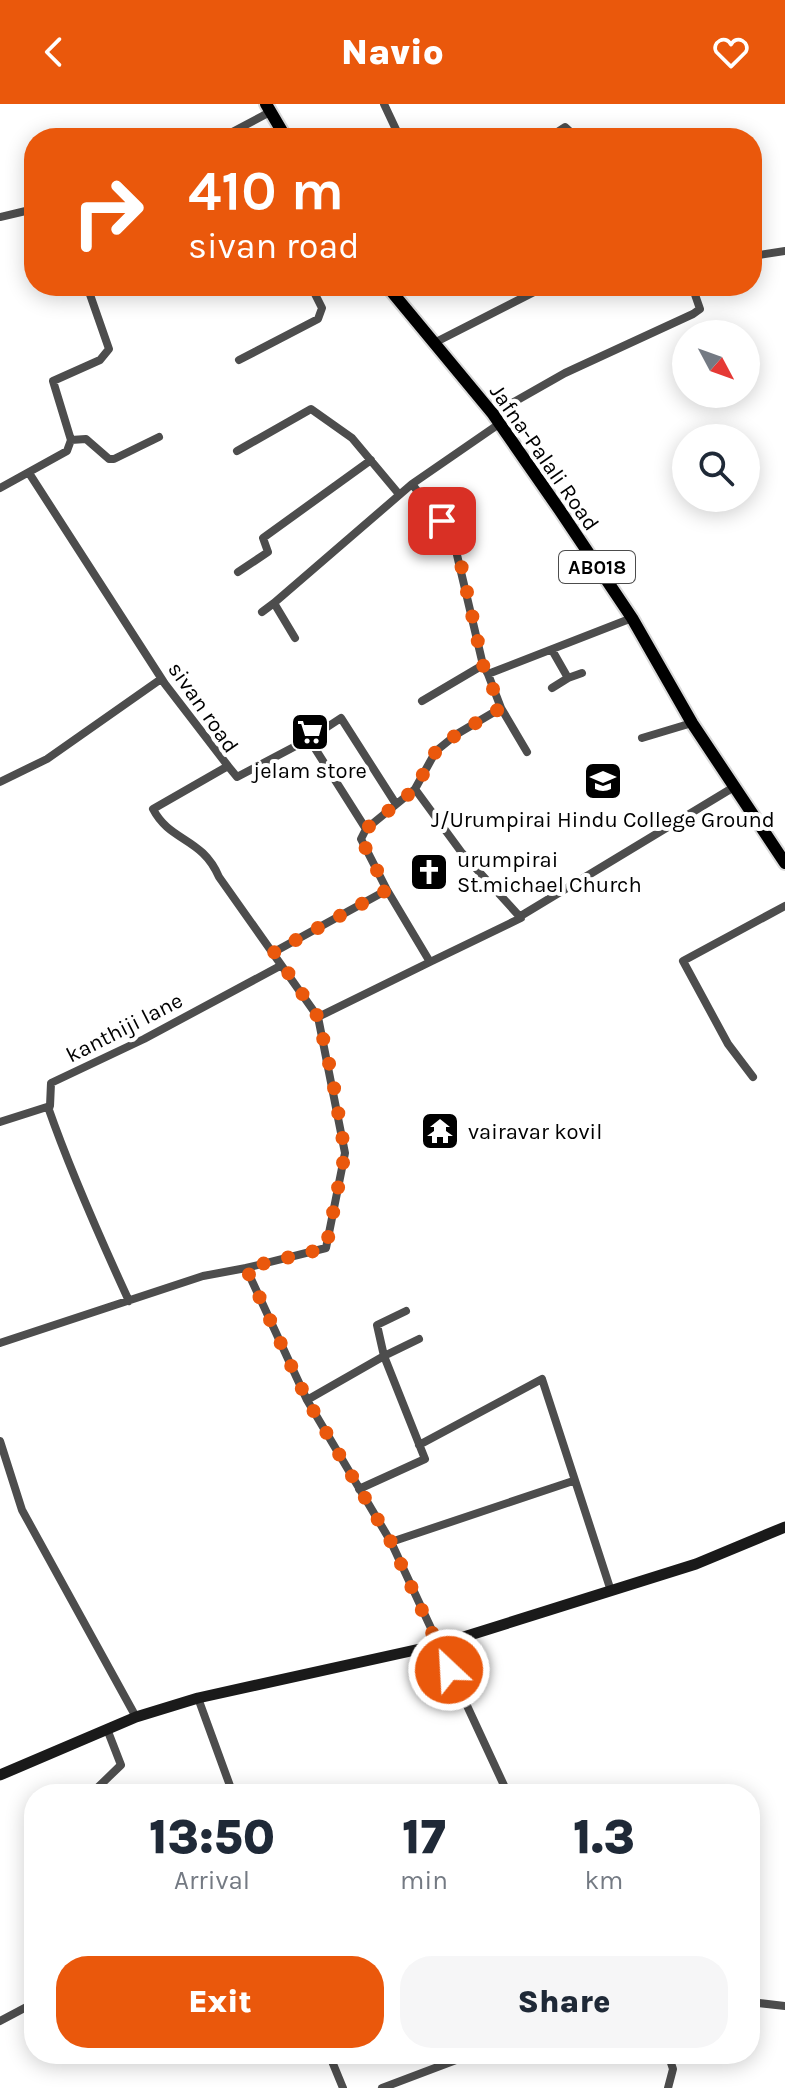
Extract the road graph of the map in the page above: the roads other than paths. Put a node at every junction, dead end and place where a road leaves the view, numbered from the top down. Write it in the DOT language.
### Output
graph roads {
  1 [pos="384,104"];
  2 [pos="268,108"];
  3 [pos="237,128"];
  4 [pos="280,128"];
  5 [pos="395,128"];
  6 [pos="24,210"];
  7 [pos="1,213"];
  8 [pos="785,251"];
  9 [pos="762,254"];
  10 [pos="90,296"];
  11 [pos="316,296"];
  12 [pos="395,296"];
  13 [pos="526,296"];
  14 [pos="695,296"];
  15 [pos="434,343"];
  16 [pos="239,360"];
  17 [pos="496,419"];
  18 [pos="159,437"];
  19 [pos="71,440"];
  20 [pos="237,451"];
  21 [pos="371,460"];
  22 [pos="29,473"];
  23 [pos="412,484"];
  24 [pos="0,488"];
  25 [pos="398,493"];
  26 [pos="238,572"];
  27 [pos="274,603"];
  28 [pos="262,612"];
  29 [pos="632,618"];
  30 [pos="295,638"];
  31 [pos="552,650"];
  32 [pos="485,669"];
  33 [pos="582,673"];
  34 [pos="568,678"];
  35 [pos="161,679"];
  36 [pos="552,688"];
  37 [pos="422,701"];
  38 [pos="501,708"];
  39 [pos="692,723"];
  40 [pos="642,738"];
  41 [pos="309,739"];
  42 [pos="527,752"];
  43 [pos="228,766"];
  44 [pos="0,782"];
  45 [pos="734,787"];
  46 [pos="415,789"];
  47 [pos="396,804"];
  48 [pos="366,829"];
  49 [pos="785,863"];
  50 [pos="387,890"];
  51 [pos="785,906"];
  52 [pos="519,917"];
  53 [pos="274,952"];
  54 [pos="430,962"];
  55 [pos="280,966"];
  56 [pos="318,1017"];
  57 [pos="753,1077"];
  58 [pos="48,1107"];
  59 [pos="0,1122"];
  60 [pos="246,1268"];
  61 [pos="129,1301"];
  62 [pos="406,1311"];
  63 [pos="419,1339"];
  64 [pos="0,1343"];
  65 [pos="384,1356"];
  66 [pos="307,1400"];
  67 [pos="0,1441"];
  68 [pos="419,1445"];
  69 [pos="573,1481"];
  70 [pos="359,1489"];
  71 [pos="785,1527"];
  72 [pos="391,1542"];
  73 [pos="611,1591"];
  74 [pos="438,1645"];
  75 [pos="198,1698"];
  76 [pos="136,1717"];
  77 [pos="107,1729"];
  78 [pos="0,1775"];
  79 [pos="101,1784"];
  80 [pos="229,1784"];
  81 [pos="503,1784"];
  82 [pos="760,2003"];
  83 [pos="785,2006"];
  84 [pos="24,2008"];
  85 [pos="0,2021"];
  86 [pos="333,2064"];
  87 [pos="446,2064"];
  88 [pos="671,2064"];
  89 [pos="343,2088"];
  90 [pos="382,2088"];
  91 [pos="668,2088"];
  1 -- 5 [label="street"];
  2 -- 3 [label="street"];
  2 -- 4 [label="main road"];
  6 -- 7 [label="street"];
  8 -- 9 [label="street"];
  10 -- 19 [label="street"];
  11 -- 16 [label="street"];
  12 -- 15 [label="main road, Jafna-Palali Road / AB018"];
  13 -- 15 [label="street"];
  14 -- 17 [label="street"];
  15 -- 17 [label="main road, Jafna-Palali Road / AB018"];
  17 -- 23 [label="street"];
  17 -- 29 [label="main road, Jafna-Palali Road / AB018"];
  18 -- 19 [label="street"];
  19 -- 22 [label="street"];
  20 -- 21 [label="street"];
  21 -- 25 [label="street"];
  21 -- 26 [label="street"];
  22 -- 24 [label="street"];
  22 -- 35 [label="street, sivan road"];
  23 -- 25 [label="street"];
  23 -- 32 [label="street"];
  25 -- 27 [label="street"];
  27 -- 28 [label="street"];
  27 -- 30 [label="street"];
  29 -- 31 [label="street"];
  29 -- 39 [label="main road, Jafna-Palali Road / AB018"];
  31 -- 32 [label="street"];
  31 -- 34 [label="street"];
  32 -- 37 [label="street"];
  32 -- 38 [label="street"];
  33 -- 34 [label="street"];
  34 -- 36 [label="street"];
  35 -- 43 [label="street, sivan road"];
  35 -- 44 [label="street"];
  38 -- 42 [label="street"];
  38 -- 46 [label="street"];
  39 -- 40 [label="street"];
  39 -- 45 [label="main road, Jafna-Palali Road / AB018"];
  41 -- 43 [label="street"];
  41 -- 47 [label="street"];
  41 -- 48 [label="street"];
  43 -- 53 [label="street, sivan road"];
  45 -- 49 [label="main road, Jafna-Palali Road / AB018"];
  45 -- 52 [label="street"];
  46 -- 47 [label="street"];
  46 -- 52 [label="street"];
  47 -- 48 [label="street"];
  48 -- 50 [label="street"];
  50 -- 53 [label="street"];
  50 -- 54 [label="street"];
  51 -- 57 [label="street"];
  52 -- 54 [label="street"];
  53 -- 55 [label="street, sivan road"];
  54 -- 56 [label="street"];
  55 -- 56 [label="street, sivan road"];
  55 -- 58 [label="street, kanthiji lane"];
  56 -- 60 [label="street, sivan road"];
  58 -- 59 [label="street"];
  58 -- 61 [label="street"];
  60 -- 61 [label="street, sivan road"];
  60 -- 66 [label="street"];
  61 -- 64 [label="street, sivan road"];
  62 -- 65 [label="street"];
  63 -- 65 [label="street"];
  65 -- 66 [label="street"];
  65 -- 68 [label="street"];
  66 -- 70 [label="street"];
  67 -- 76 [label="street"];
  68 -- 69 [label="street"];
  68 -- 70 [label="street"];
  69 -- 72 [label="street"];
  69 -- 73 [label="street"];
  70 -- 72 [label="street"];
  71 -- 73 [label="street"];
  72 -- 74 [label="street"];
  73 -- 74 [label="street"];
  74 -- 75 [label="street"];
  74 -- 81 [label="street"];
  75 -- 76 [label="street"];
  75 -- 80 [label="street"];
  76 -- 77 [label="street"];
  77 -- 78 [label="street"];
  77 -- 79 [label="street"];
  82 -- 83 [label="street"];
  84 -- 85 [label="street"];
  86 -- 89 [label="street"];
  87 -- 90 [label="street"];
  88 -- 91 [label="street"];
}
